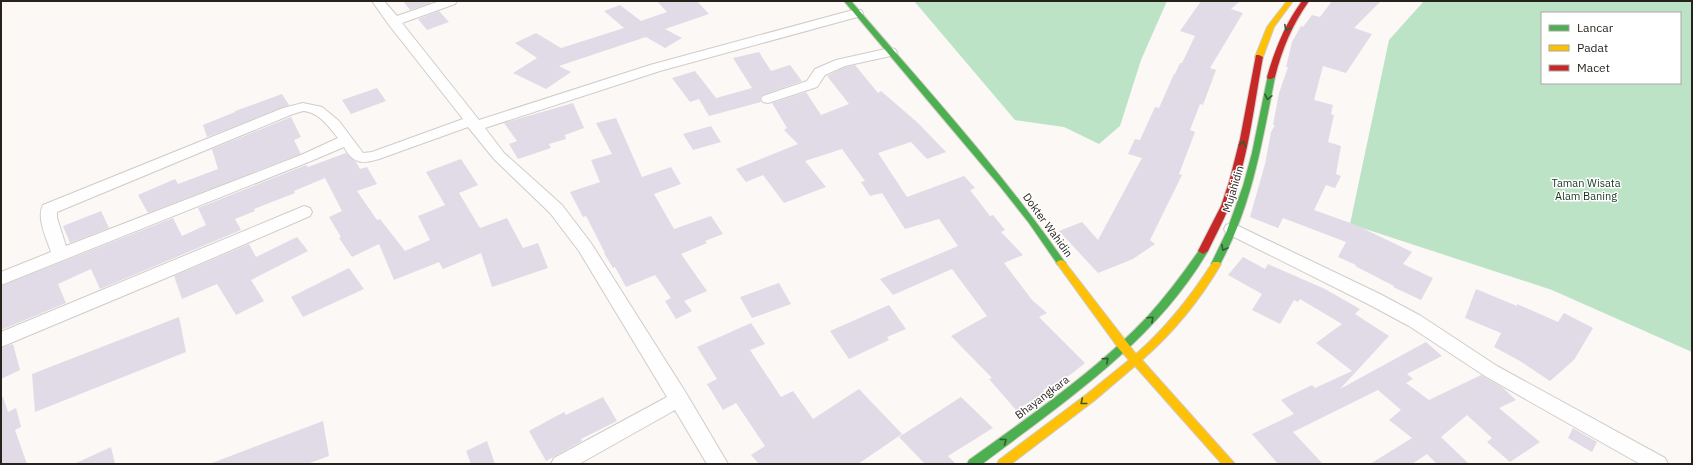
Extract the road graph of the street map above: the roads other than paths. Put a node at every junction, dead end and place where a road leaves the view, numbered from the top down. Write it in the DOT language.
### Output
graph roads {
  1 [pos="378,1"];
  2 [pos="451,1"];
  3 [pos="847,1"];
  4 [pos="1290,1"];
  5 [pos="1306,1"];
  6 [pos="857,13"];
  7 [pos="393,22"];
  8 [pos="890,52"];
  9 [pos="768,98"];
  10 [pos="473,124"];
  11 [pos="347,140"];
  12 [pos="304,212"];
  13 [pos="1232,229"];
  14 [pos="60,255"];
  15 [pos="1,279"];
  16 [pos="1,340"];
  17 [pos="1123,346"];
  18 [pos="1135,359"];
  19 [pos="679,399"];
  20 [pos="561,464"];
  21 [pos="718,464"];
  22 [pos="973,464"];
  23 [pos="1003,464"];
  24 [pos="1229,464"];
  25 [pos="1658,464"];
  1 -- 7 [label="street"];
  2 -- 7 [label="street"];
  3 -- 6 [label="main road, Dokter Wahidin"];
  17 -- 4 [label="main road, Mujahidin, one-way"];
  5 -- 13 [label="main road, Mujahidin, one-way"];
  6 -- 8 [label="main road, Dokter Wahidin"];
  6 -- 10 [label="street"];
  7 -- 10 [label="street"];
  8 -- 9 [label="street"];
  8 -- 17 [label="main road, Dokter Wahidin"];
  10 -- 11 [label="street"];
  10 -- 19 [label="street"];
  11 -- 14 [label="street"];
  11 -- 14 [label="street"];
  12 -- 16 [label="street"];
  13 -- 18 [label="main road, Mujahidin, one-way"];
  13 -- 25 [label="street"];
  14 -- 15 [label="street"];
  17 -- 18 [label="main road, Dokter Wahidin"];
  22 -- 17 [label="main road, Bhayangkara, one-way"];
  18 -- 23 [label="main road, one-way"];
  18 -- 24 [label="main road, Dokter Wahidin"];
  19 -- 20 [label="street"];
  19 -- 21 [label="street"];
}
